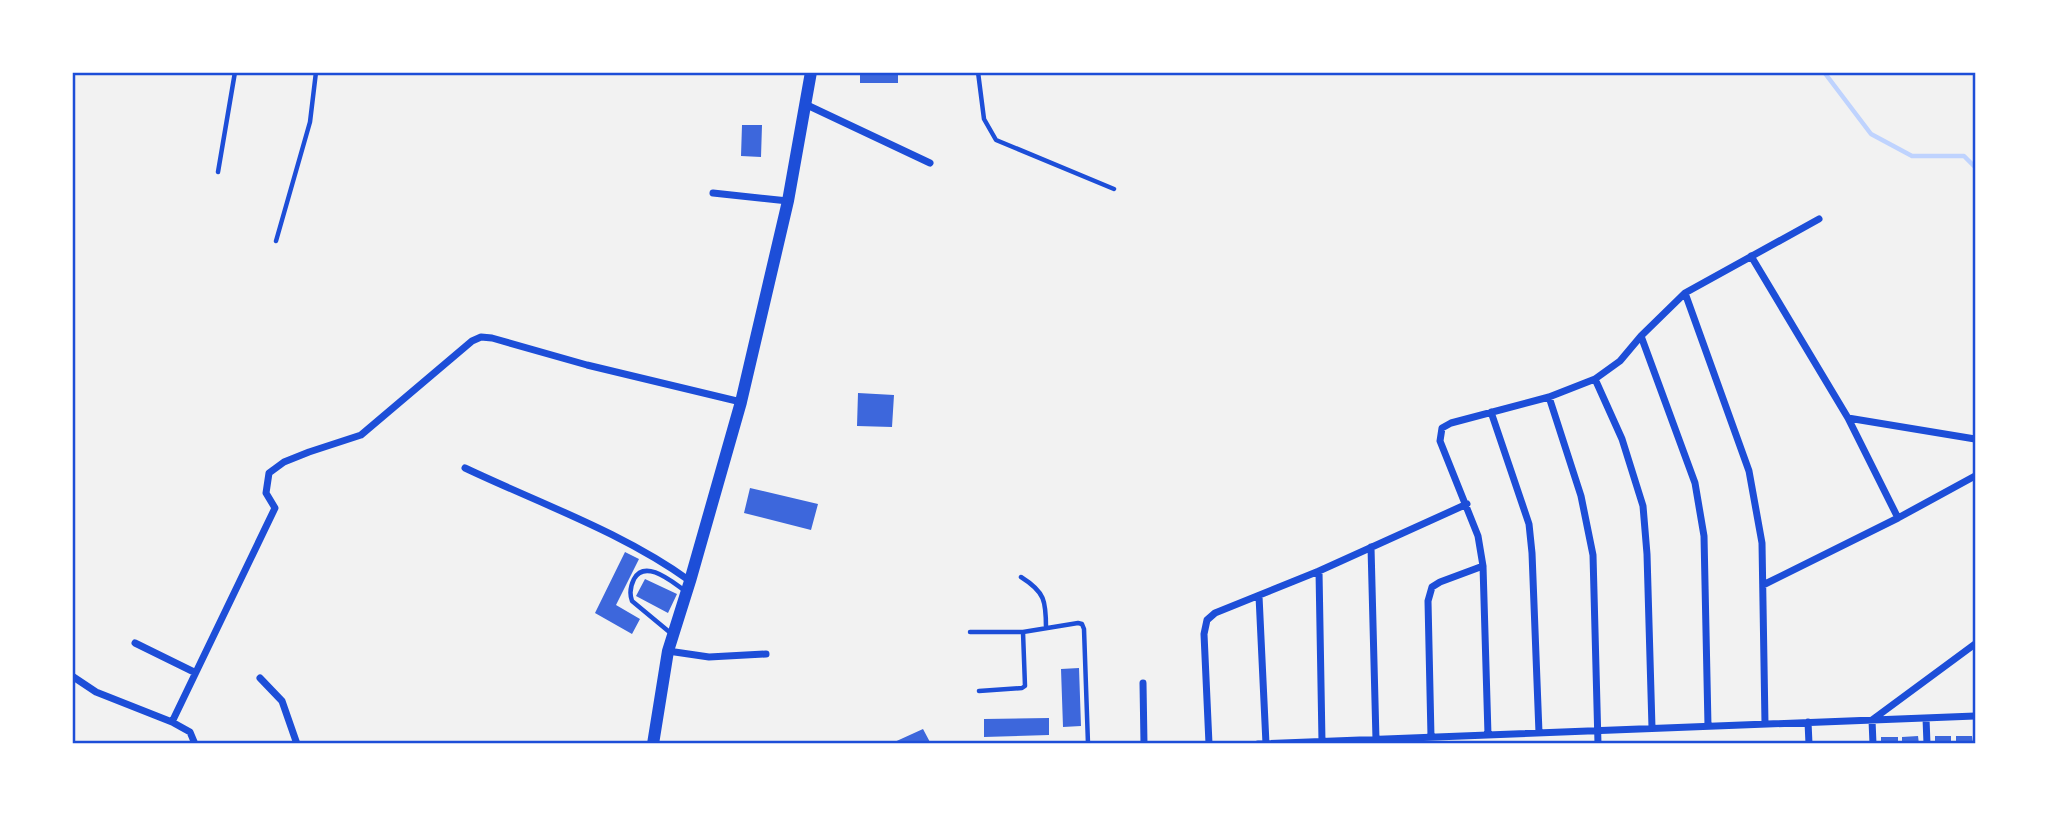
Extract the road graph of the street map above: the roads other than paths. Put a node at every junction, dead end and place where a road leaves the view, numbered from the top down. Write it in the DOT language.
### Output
graph roads {
  1 [pos="235,72"];
  2 [pos="316,72"];
  3 [pos="811,72"];
  4 [pos="978,72"];
  5 [pos="807,105"];
  6 [pos="930,163"];
  7 [pos="218,172"];
  8 [pos="1114,189"];
  9 [pos="713,193"];
  10 [pos="788,201"];
  11 [pos="1819,219"];
  12 [pos="276,241"];
  13 [pos="1751,256"];
  14 [pos="1685,293"];
  15 [pos="1641,336"];
  16 [pos="1595,379"];
  17 [pos="1549,397"];
  18 [pos="741,402"];
  19 [pos="1491,412"];
  20 [pos="1848,418"];
  21 [pos="1975,439"];
  22 [pos="465,468"];
  23 [pos="1975,476"];
  24 [pos="1467,504"];
  25 [pos="1898,518"];
  26 [pos="1371,547"];
  27 [pos="1483,566"];
  28 [pos="1319,571"];
  29 [pos="1021,577"];
  30 [pos="1763,584"];
  31 [pos="689,587"];
  32 [pos="1259,596"];
  33 [pos="1046,628"];
  34 [pos="970,632"];
  35 [pos="1023,632"];
  36 [pos="673,635"];
  37 [pos="135,643"];
  38 [pos="1975,644"];
  39 [pos="668,651"];
  40 [pos="766,654"];
  41 [pos="194,672"];
  42 [pos="72,676"];
  43 [pos="260,678"];
  44 [pos="1143,683"];
  45 [pos="979,691"];
  46 [pos="1975,716"];
  47 [pos="1926,718"];
  48 [pos="1872,720"];
  49 [pos="172,722"];
  50 [pos="1808,722"];
  51 [pos="1765,724"];
  52 [pos="1708,726"];
  53 [pos="1652,729"];
  54 [pos="1598,731"];
  55 [pos="1539,733"];
  56 [pos="1488,735"];
  57 [pos="1431,737"];
  58 [pos="1376,740"];
  59 [pos="1319,743"];
  60 [pos="195,744"];
  61 [pos="297,744"];
  62 [pos="653,744"];
  63 [pos="1088,744"];
  64 [pos="1144,744"];
  65 [pos="1209,744"];
  66 [pos="1260,744"];
  67 [pos="1266,744"];
  68 [pos="1598,744"];
  69 [pos="1809,744"];
  70 [pos="1873,744"];
  71 [pos="1927,744"];
  1 -- 7 [label="lane"];
  2 -- 12 [label="lane"];
  3 -- 5 [label="main road"];
  4 -- 8 [label="lane"];
  5 -- 6 [label="street"];
  5 -- 10 [label="main road"];
  9 -- 10 [label="street"];
  10 -- 18 [label="main road"];
  11 -- 13 [label="street"];
  13 -- 14 [label="street"];
  13 -- 20 [label="street"];
  14 -- 15 [label="street"];
  14 -- 30 [label="street"];
  15 -- 16 [label="street"];
  15 -- 52 [label="street"];
  16 -- 17 [label="street"];
  16 -- 53 [label="street"];
  17 -- 19 [label="street"];
  17 -- 54 [label="street"];
  18 -- 31 [label="main road"];
  18 -- 41 [label="street"];
  19 -- 24 [label="street"];
  19 -- 55 [label="street"];
  20 -- 21 [label="street"];
  20 -- 25 [label="street"];
  22 -- 31 [label="street"];
  23 -- 25 [label="street"];
  24 -- 26 [label="street"];
  24 -- 27 [label="street"];
  25 -- 30 [label="street"];
  26 -- 28 [label="street"];
  26 -- 58 [label="street"];
  27 -- 56 [label="street"];
  27 -- 57 [label="street"];
  28 -- 32 [label="street"];
  28 -- 59 [label="street"];
  29 -- 33 [label="lane"];
  30 -- 51 [label="street"];
  31 -- 36 [label="main road"];
  31 -- 36 [label="lane"];
  32 -- 65 [label="street"];
  32 -- 67 [label="street"];
  33 -- 35 [label="lane"];
  33 -- 63 [label="lane"];
  34 -- 35 [label="lane"];
  35 -- 45 [label="lane"];
  36 -- 39 [label="main road"];
  37 -- 41 [label="street"];
  38 -- 48 [label="street"];
  39 -- 40 [label="street"];
  39 -- 62 [label="main road"];
  41 -- 49 [label="street"];
  42 -- 49 [label="street"];
  43 -- 61 [label="street"];
  44 -- 64 [label="street"];
  46 -- 47 [label="street"];
  47 -- 48 [label="street"];
  47 -- 71 [label="street"];
  48 -- 50 [label="street"];
  48 -- 70 [label="street"];
  49 -- 60 [label="street"];
  50 -- 51 [label="street"];
  50 -- 69 [label="street"];
  51 -- 52 [label="street"];
  52 -- 53 [label="street"];
  53 -- 54 [label="street"];
  54 -- 55 [label="street"];
  54 -- 68 [label="street"];
  55 -- 56 [label="street"];
  56 -- 57 [label="street"];
  57 -- 58 [label="street"];
  58 -- 59 [label="street"];
  59 -- 67 [label="street"];
  66 -- 67 [label="street"];
}
